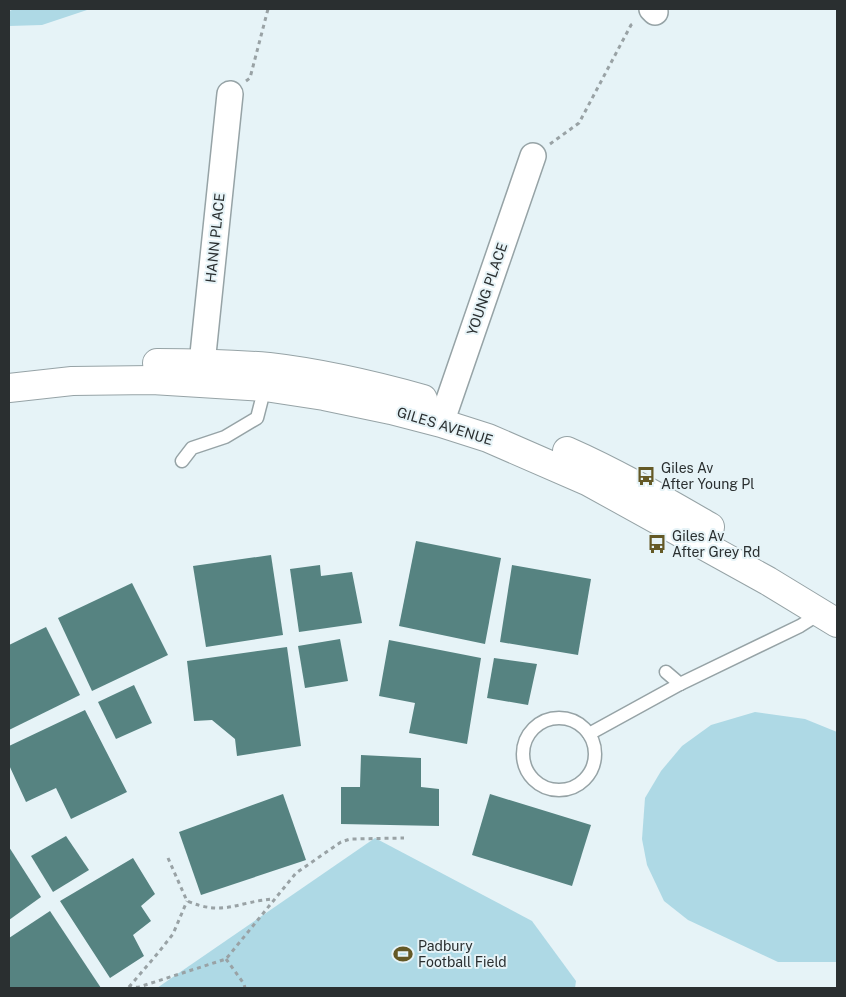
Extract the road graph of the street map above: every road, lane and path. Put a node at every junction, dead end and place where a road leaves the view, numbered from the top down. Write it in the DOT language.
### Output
graph roads {
  1 [pos="268,9"];
  2 [pos="654,11"];
  3 [pos="230,94"];
  4 [pos="533,156"];
  5 [pos="9,371"];
  6 [pos="201,373"];
  7 [pos="265,387"];
  8 [pos="9,388"];
  9 [pos="444,414"];
  10 [pos="182,461"];
  11 [pos="831,613"];
  12 [pos="666,672"];
  13 [pos="680,684"];
  14 [pos="589,734"];
  15 [pos="404,838"];
  16 [pos="168,858"];
  17 [pos="274,899"];
  18 [pos="187,902"];
  19 [pos="226,959"];
  20 [pos="128,988"];
  21 [pos="245,988"];
  1 -- 3 [label="path"];
  2 -- 4 [label="path"];
  3 -- 6 [label="street, HANN PLACE"];
  4 -- 9 [label="street, YOUNG PLACE"];
  5 -- 6 [label="street, GILES AVENUE"];
  6 -- 7 [label="street, GILES AVENUE"];
  6 -- 8 [label="street, GILES AVENUE"];
  6 -- 9 [label="street, GILES AVENUE"];
  7 -- 9 [label="street, GILES AVENUE"];
  7 -- 10 [label="lane"];
  9 -- 11 [label="street, GILES AVENUE"];
  11 -- 13 [label="lane"];
  12 -- 13 [label="lane"];
  13 -- 14 [label="lane"];
  14 -- 14 [label="lane"];
  15 -- 17 [label="path"];
  16 -- 18 [label="path"];
  17 -- 18 [label="path"];
  17 -- 19 [label="path"];
  18 -- 20 [label="path"];
  19 -- 20 [label="path"];
  19 -- 21 [label="path"];
}
